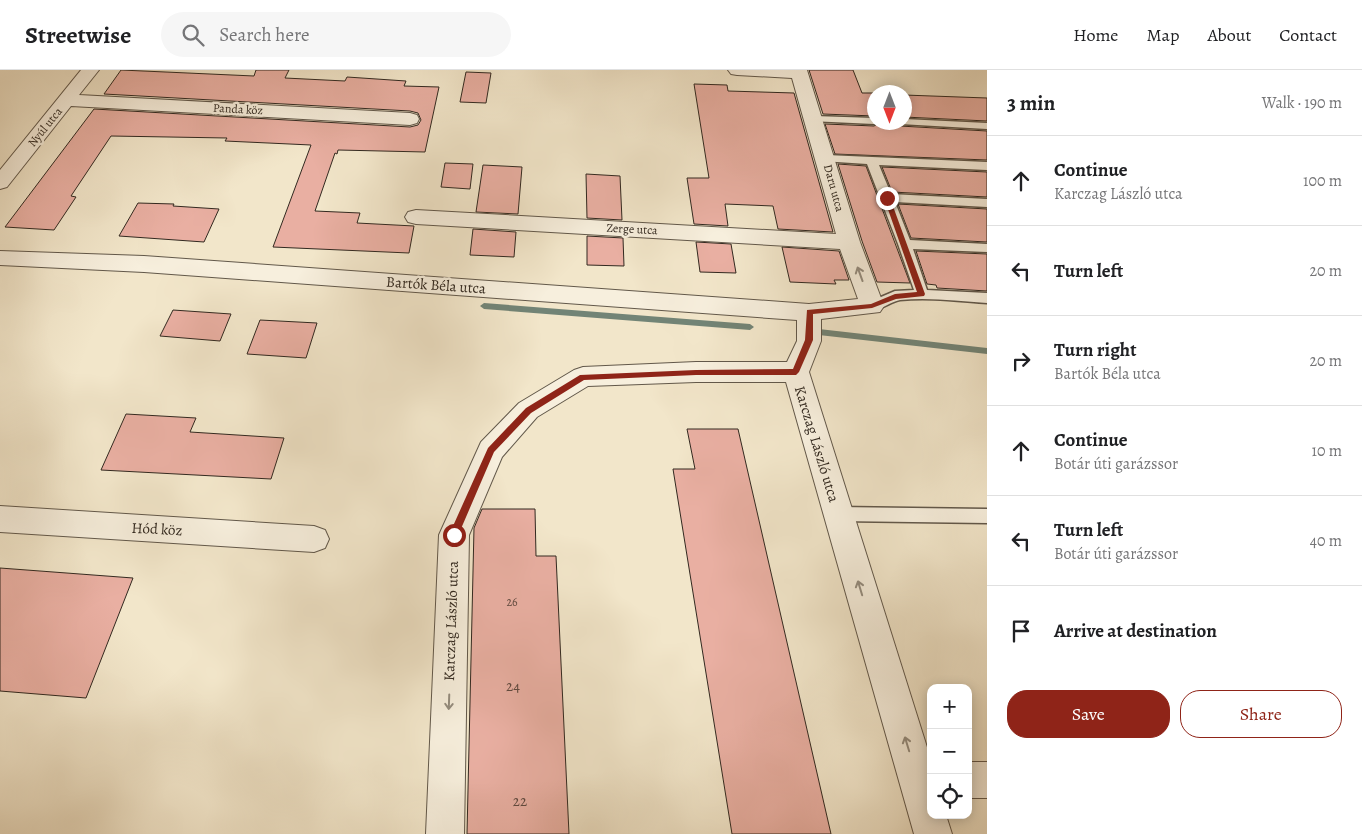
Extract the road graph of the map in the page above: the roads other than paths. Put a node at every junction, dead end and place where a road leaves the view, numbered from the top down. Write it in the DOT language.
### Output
graph roads {
  1 [pos="90,70"];
  2 [pos="737,70"];
  3 [pos="799,72"];
  4 [pos="66,100"];
  5 [pos="410,118"];
  6 [pos="814,118"];
  7 [pos="867,121"];
  8 [pos="912,122"];
  9 [pos="987,126"];
  10 [pos="826,158"];
  11 [pos="872,161"];
  12 [pos="987,166"];
  13 [pos="0,183"];
  14 [pos="887,198"];
  15 [pos="987,203"];
  16 [pos="416,217"];
  17 [pos="848,242"];
  18 [pos="905,244"];
  19 [pos="987,248"];
  20 [pos="0,258"];
  21 [pos="922,294"];
  22 [pos="987,298"];
  23 [pos="872,306"];
  24 [pos="809,312"];
  25 [pos="796,372"];
  26 [pos="838,514"];
  27 [pos="987,516"];
  28 [pos="0,520"];
  29 [pos="314,538"];
  30 [pos="924,778"];
  31 [pos="972,780"];
  32 [pos="987,780"];
  33 [pos="445,834"];
  34 [pos="933,834"];
  1 -- 4 [label="street, Nyúl utca"];
  2 -- 3 [label="street"];
  3 -- 6 [label="street, Daru utca"];
  4 -- 5 [label="street, Panda köz"];
  4 -- 13 [label="street, Nyúl utca"];
  6 -- 7 [label="lane"];
  6 -- 10 [label="street, Daru utca"];
  8 -- 9 [label="lane"];
  10 -- 11 [label="lane"];
  10 -- 17 [label="street, Daru utca"];
  11 -- 12 [label="lane"];
  11 -- 14 [label="lane"];
  14 -- 15 [label="lane"];
  14 -- 18 [label="lane"];
  16 -- 17 [label="street, Zerge utca"];
  23 -- 17 [label="street, Daru utca, one-way"];
  18 -- 19 [label="lane"];
  18 -- 21 [label="lane"];
  20 -- 24 [label="street, Bartók Béla utca"];
  21 -- 22 [label="lane"];
  21 -- 23 [label="lane"];
  23 -- 24 [label="street, Bartók Béla utca"];
  24 -- 25 [label="street"];
  25 -- 26 [label="street, Karczag László utca"];
  25 -- 33 [label="street, Karczag László utca, one-way"];
  26 -- 27 [label="lane"];
  30 -- 26 [label="street, Karczag László utca, one-way"];
  28 -- 29 [label="street, Hód köz"];
  30 -- 34 [label="street, Karczag László utca"];
  31 -- 32 [label="street"];
}
